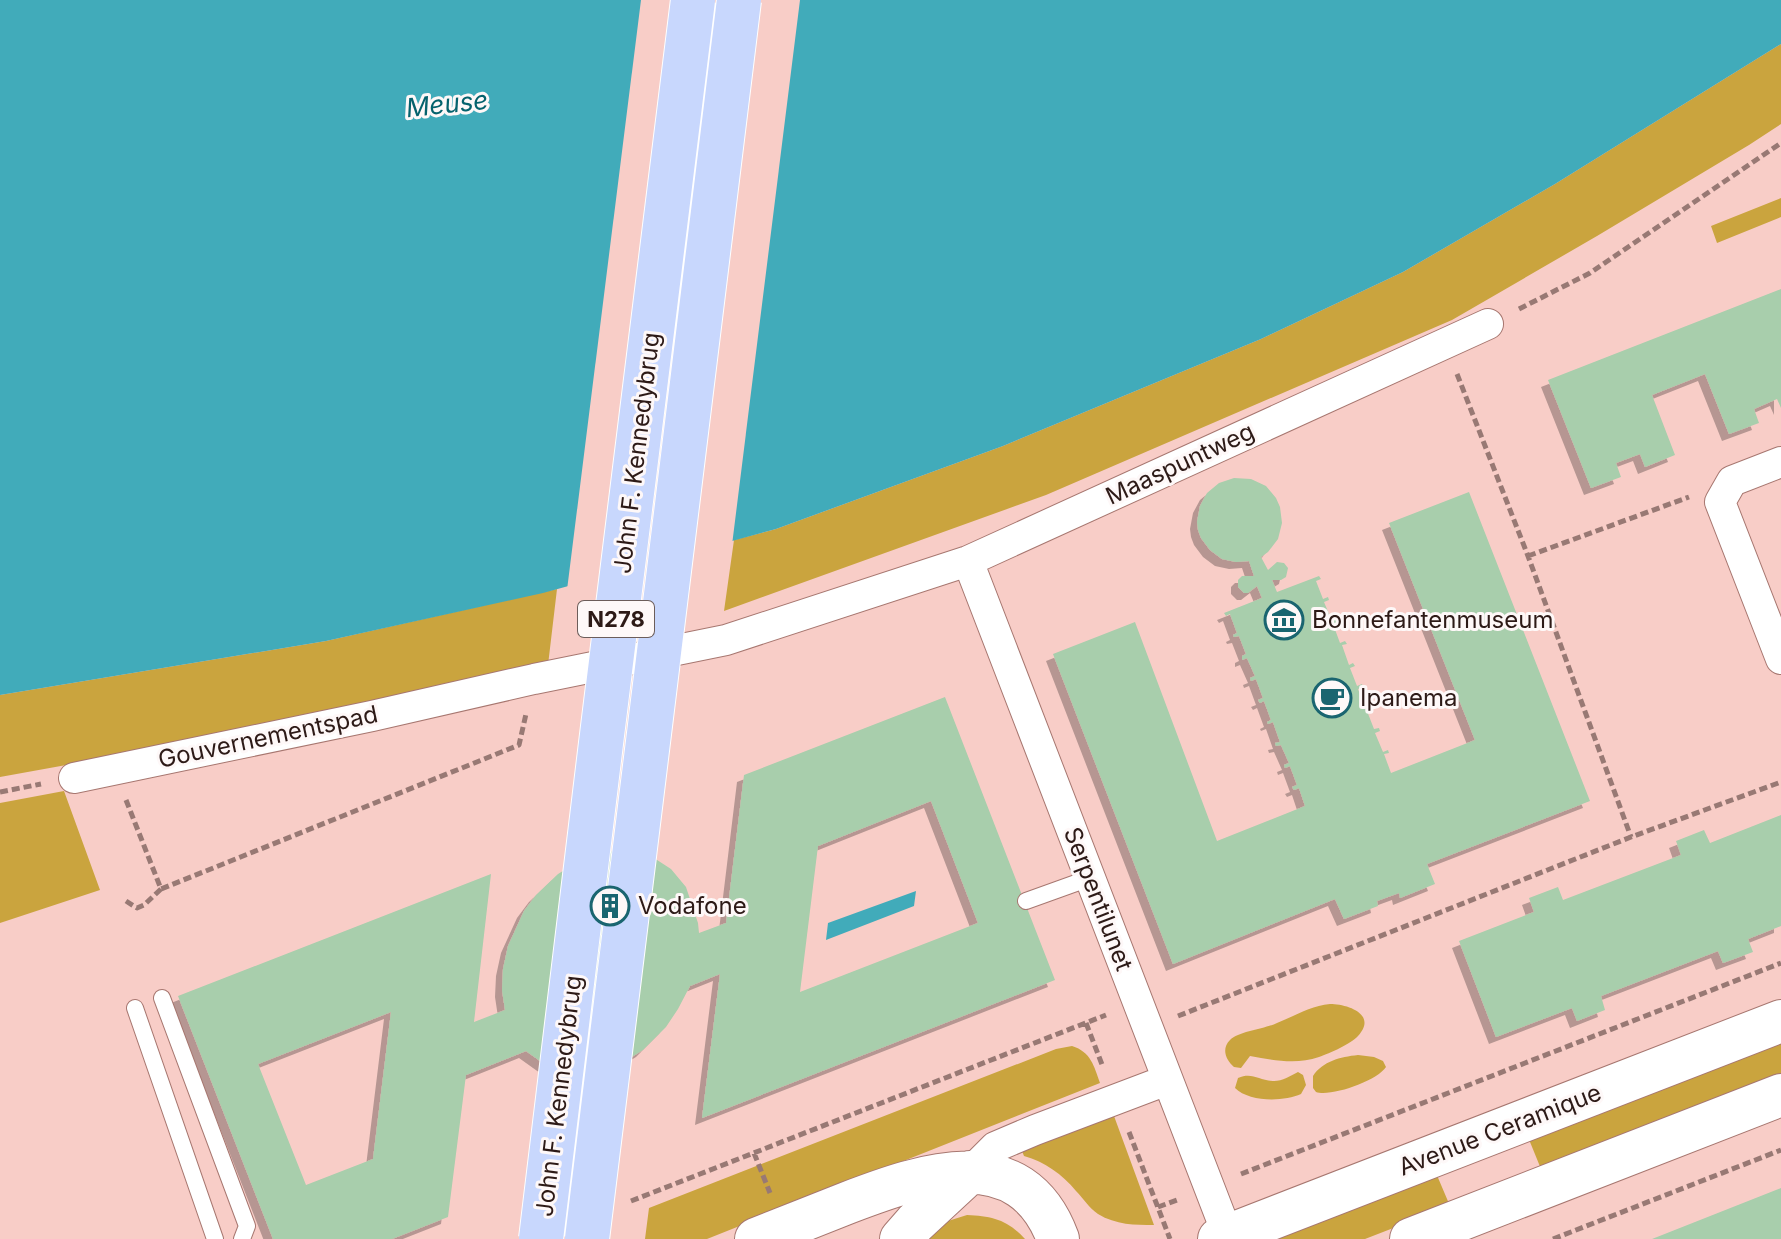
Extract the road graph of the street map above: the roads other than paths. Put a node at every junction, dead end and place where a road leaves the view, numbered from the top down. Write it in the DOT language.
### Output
graph roads {
  1 [pos="693,0"];
  2 [pos="739,0"];
  3 [pos="1488,324"];
  4 [pos="1781,462"];
  5 [pos="968,561"];
  6 [pos="1781,659"];
  7 [pos="534,679"];
  8 [pos="74,778"];
  9 [pos="1090,878"];
  10 [pos="1026,901"];
  11 [pos="162,998"];
  12 [pos="135,1008"];
  13 [pos="1781,1021"];
  14 [pos="1167,1080"];
  15 [pos="1781,1095"];
  16 [pos="970,1172"];
  17 [pos="1052,1226"];
  18 [pos="1224,1238"];
  19 [pos="215,1239"];
  20 [pos="242,1239"];
  21 [pos="541,1239"];
  22 [pos="587,1239"];
  23 [pos="756,1239"];
  24 [pos="901,1239"];
  25 [pos="1080,1239"];
  26 [pos="1411,1239"];
  1 -- 21 [label="main road, John F. Kennedybrug / N278, bridge"];
  2 -- 22 [label="main road, John F. Kennedybrug / N278, bridge"];
  3 -- 5 [label="street, Maaspuntweg"];
  4 -- 6 [label="street"];
  5 -- 7 [label="street, Maaspuntweg"];
  5 -- 9 [label="street, Serpentilunet"];
  7 -- 8 [label="street, Gouvernementspad"];
  9 -- 10 [label="lane"];
  9 -- 14 [label="street, Serpentilunet"];
  11 -- 20 [label="lane"];
  12 -- 19 [label="lane"];
  13 -- 18 [label="street, Avenue Ceramique"];
  14 -- 16 [label="street"];
  14 -- 18 [label="street, Serpentilunet"];
  15 -- 26 [label="street"];
  16 -- 17 [label="street"];
  16 -- 23 [label="street"];
  16 -- 24 [label="street"];
  17 -- 25 [label="street"];
}
